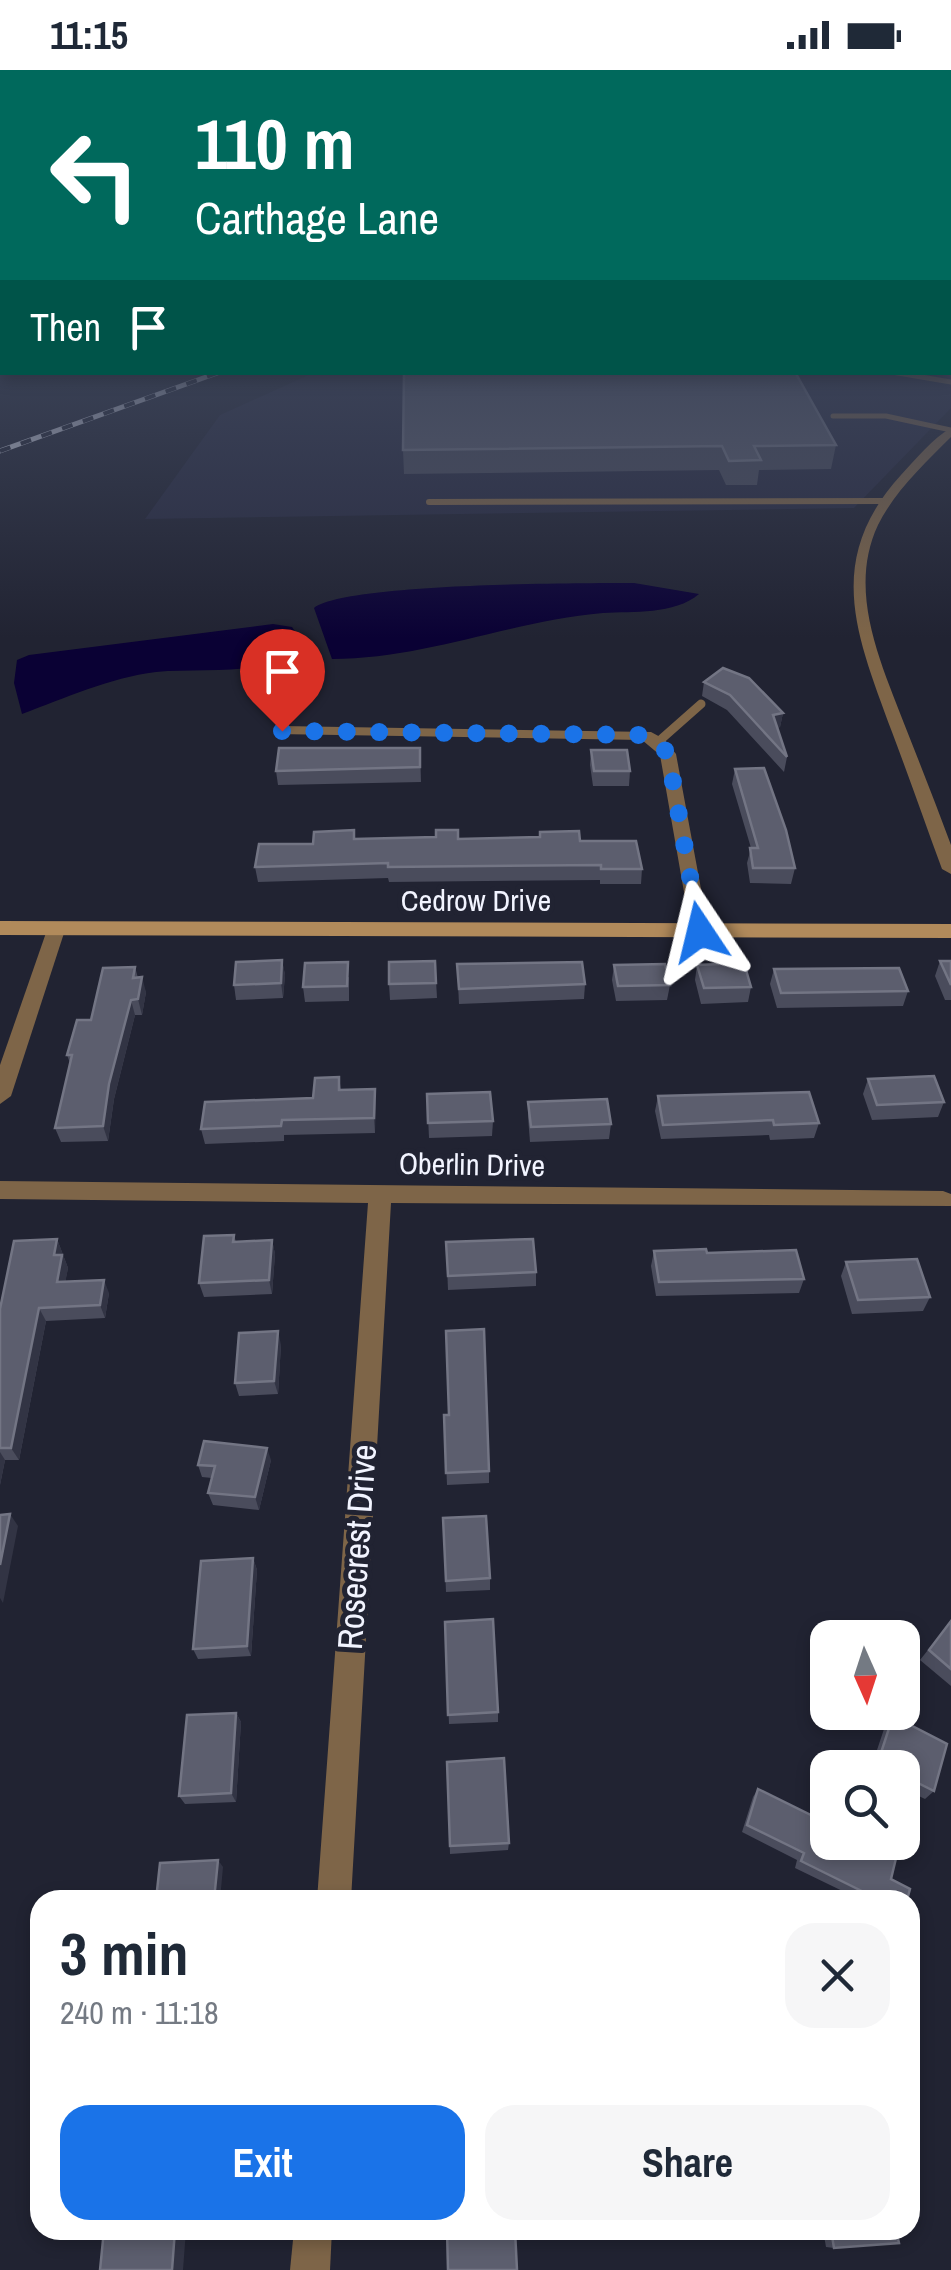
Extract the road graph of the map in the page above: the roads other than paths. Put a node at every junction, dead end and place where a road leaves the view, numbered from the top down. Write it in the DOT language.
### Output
graph roads {
  1 [pos="949,433"];
  2 [pos="886,501"];
  3 [pos="429,502"];
  4 [pos="701,704"];
  5 [pos="282,731"];
  6 [pos="658,742"];
  7 [pos="951,869"];
  8 [pos="0,928"];
  9 [pos="56,930"];
  10 [pos="951,931"];
  11 [pos="700,932"];
  12 [pos="0,1096"];
  13 [pos="0,1190"];
  14 [pos="380,1194"];
  15 [pos="942,1200"];
  16 [pos="335,1890"];
  17 [pos="312,2240"];
  18 [pos="310,2270"];
  1 -- 2 [label="street"];
  2 -- 3 [label="lane"];
  2 -- 7 [label="street"];
  4 -- 6 [label="lane"];
  5 -- 6 [label="street"];
  6 -- 11 [label="street"];
  8 -- 9 [label="street, Cedrow Drive"];
  9 -- 11 [label="street, Cedrow Drive"];
  9 -- 12 [label="street"];
  10 -- 11 [label="street, Cedrow Drive"];
  13 -- 14 [label="street, Oberlin Drive"];
  14 -- 15 [label="street, Oberlin Drive"];
  14 -- 16 [label="street, Rosecrest Drive"];
  17 -- 18 [label="street"];
}
